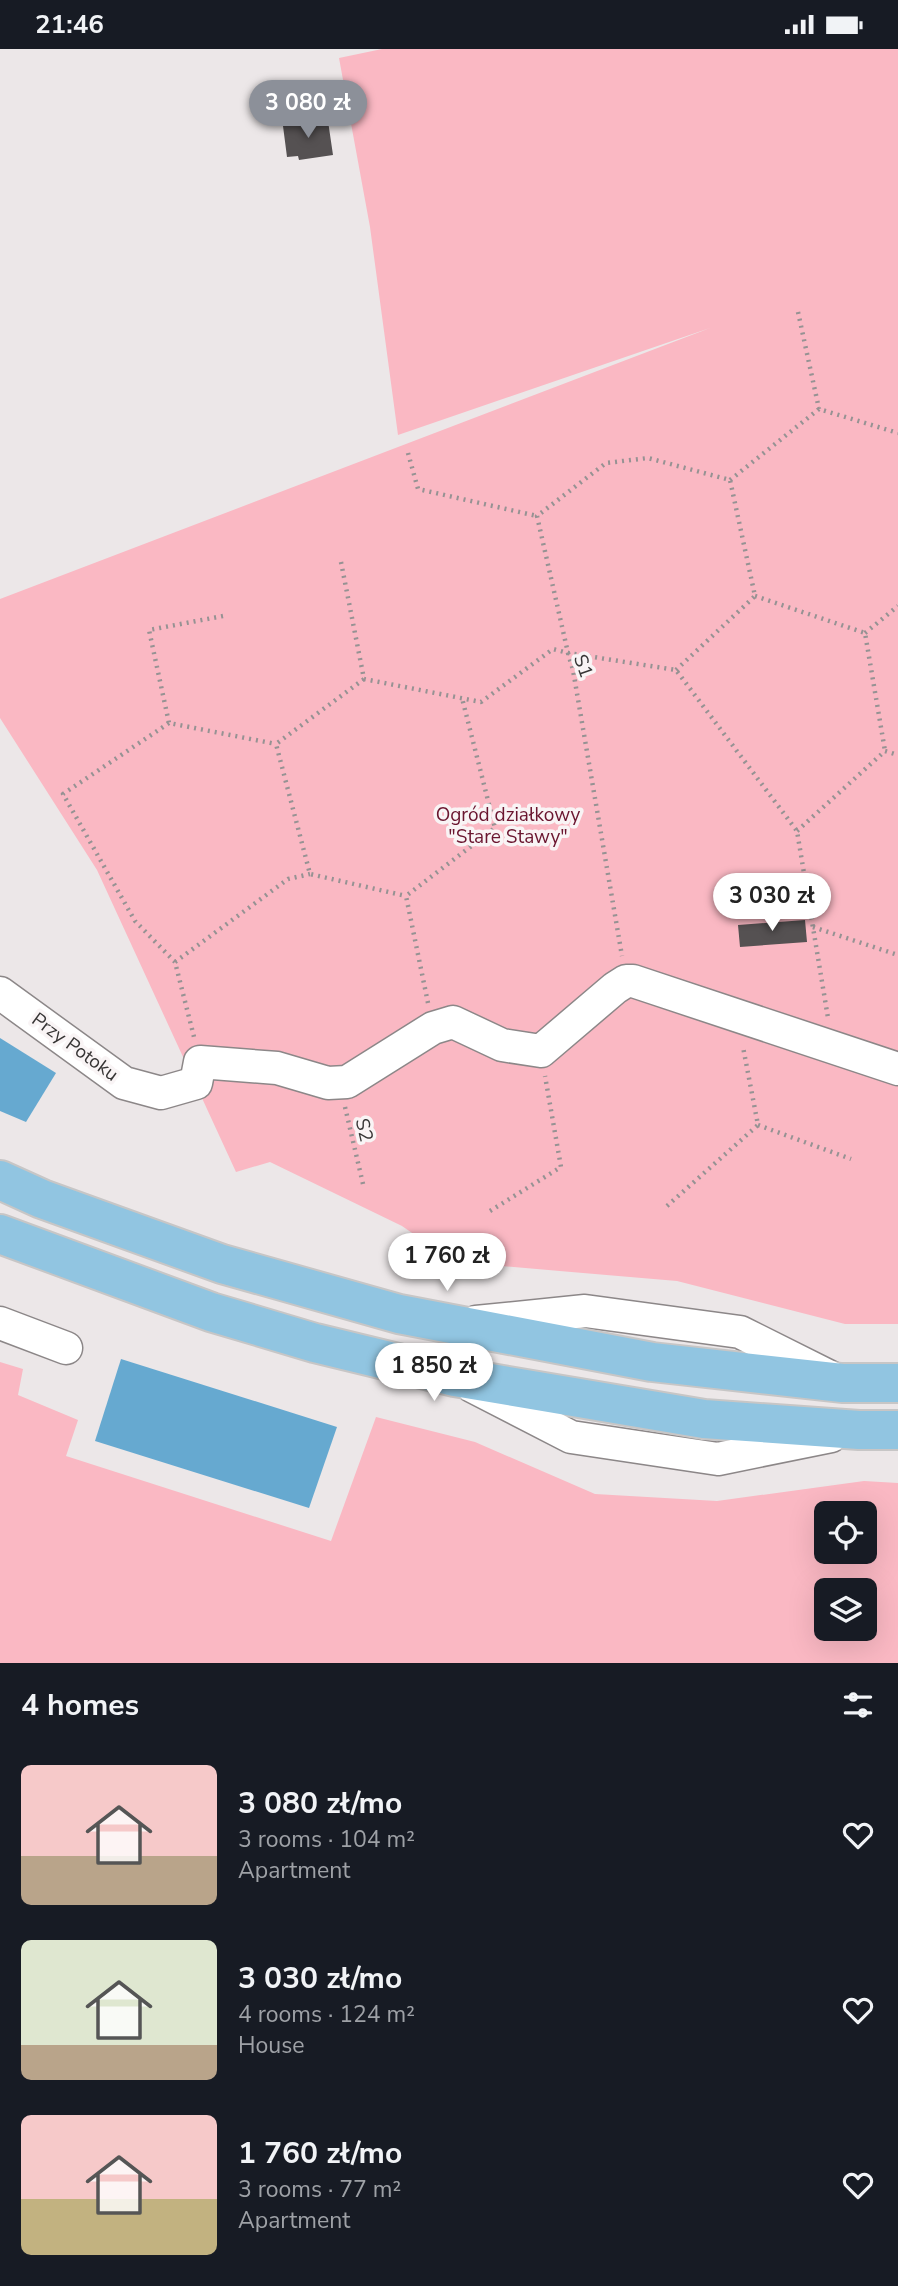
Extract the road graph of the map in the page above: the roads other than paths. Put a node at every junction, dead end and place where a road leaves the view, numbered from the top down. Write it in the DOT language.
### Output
graph roads {
  1 [pos="0,993"];
  2 [pos="898,1069"];
  3 [pos="0,1180"];
  4 [pos="0,1234"];
  5 [pos="0,1323"];
  6 [pos="66,1348"];
  7 [pos="898,1383"];
  8 [pos="898,1430"];
  1 -- 2 [label="lane, Przy Potoku"];
  3 -- 7 [label="main road"];
  4 -- 8 [label="main road"];
  5 -- 6 [label="lane"];
}
